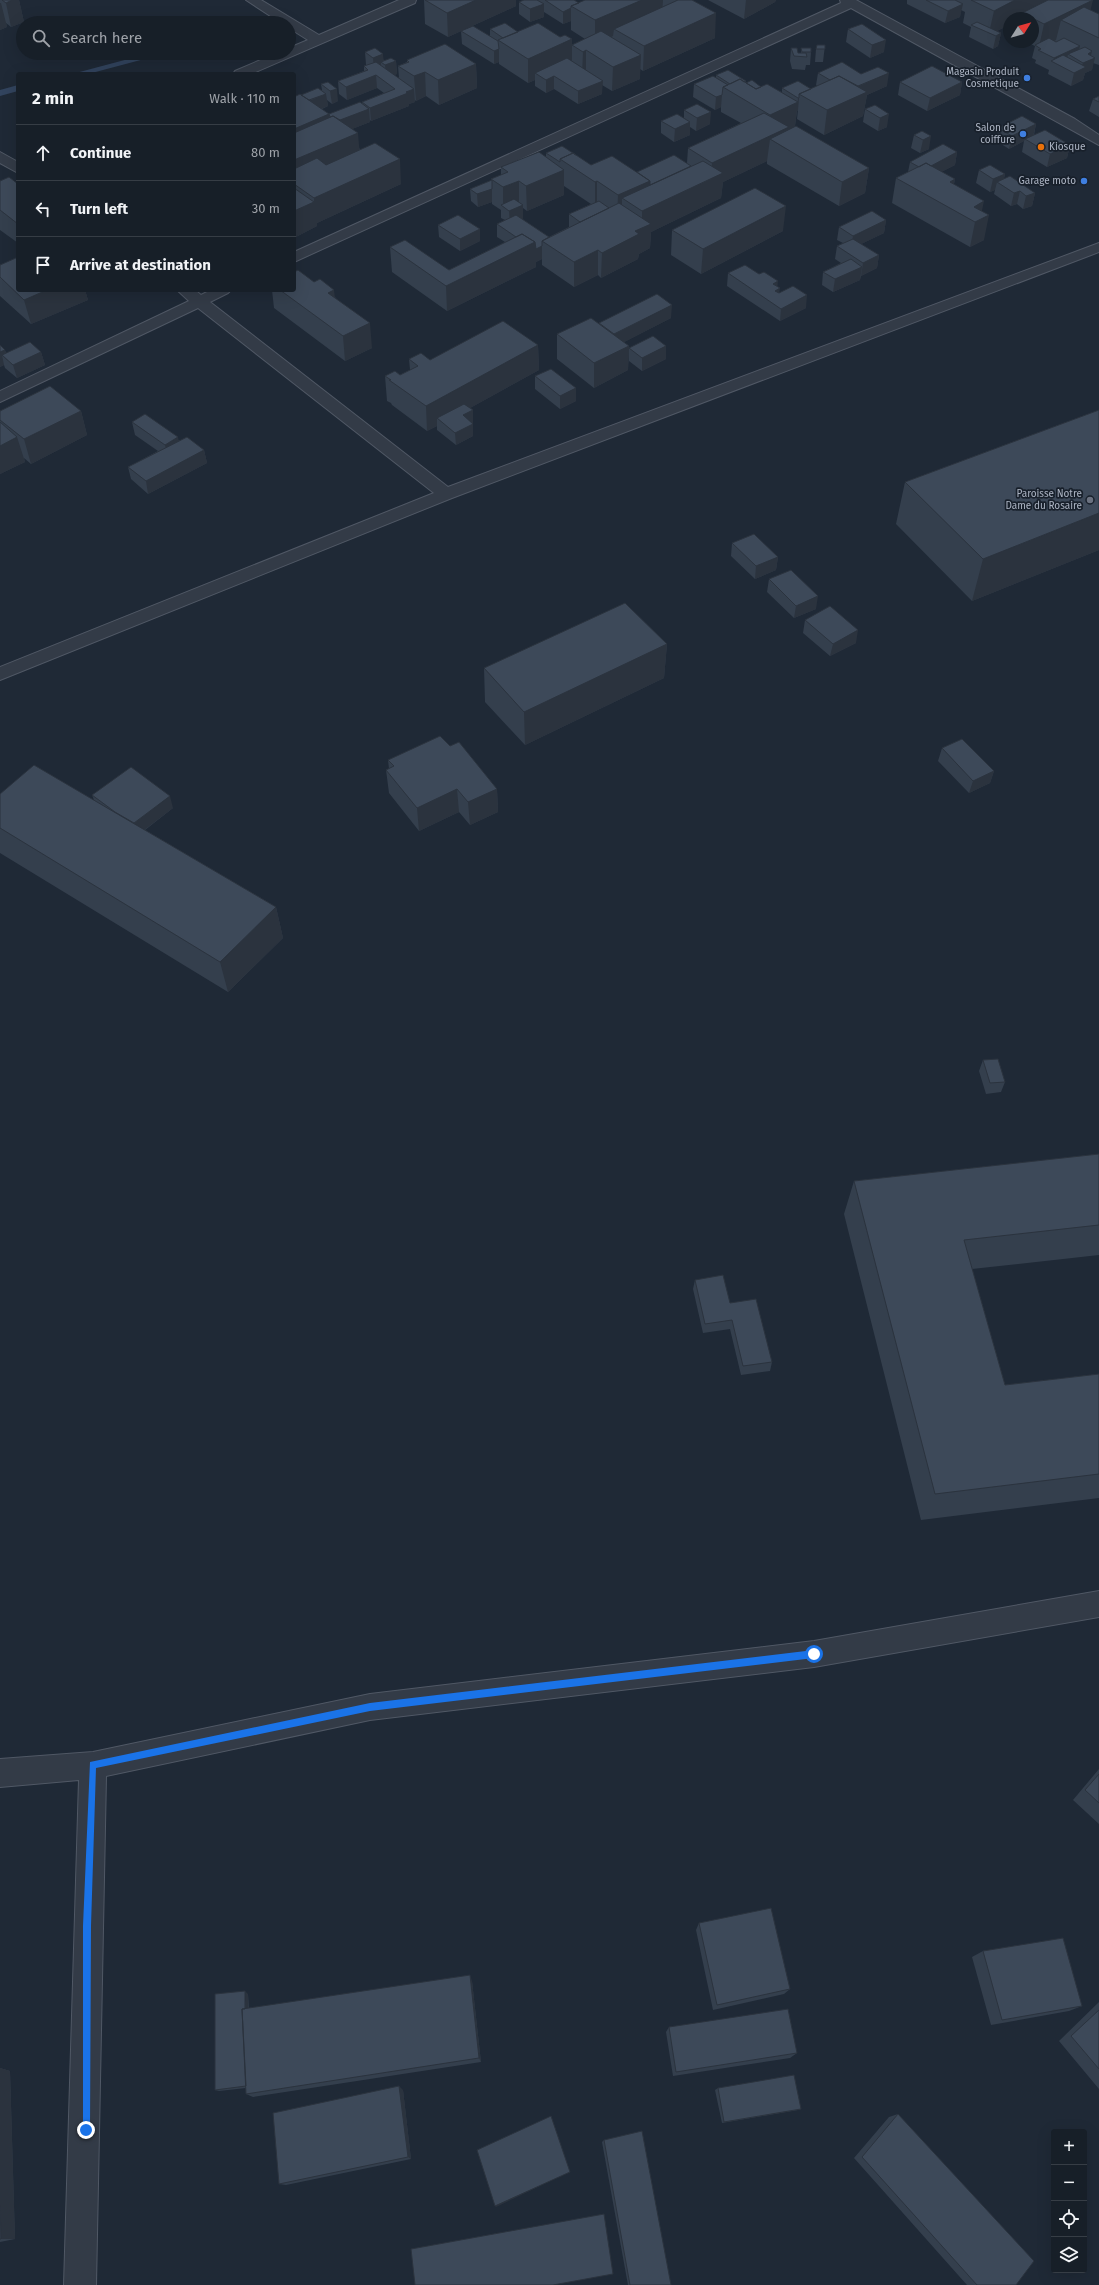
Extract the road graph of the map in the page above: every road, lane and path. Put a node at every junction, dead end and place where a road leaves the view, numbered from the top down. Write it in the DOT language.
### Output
graph roads {
  1 [pos="252,0"];
  2 [pos="410,0"];
  3 [pos="849,1"];
  4 [pos="278,16"];
  5 [pos="296,27"];
  6 [pos="318,40"];
  7 [pos="296,50"];
  8 [pos="273,60"];
  9 [pos="245,72"];
  10 [pos="1099,141"];
  11 [pos="0,156"];
  12 [pos="14,172"];
  13 [pos="1099,247"];
  14 [pos="296,257"];
  15 [pos="188,292"];
  16 [pos="219,292"];
  17 [pos="200,301"];
  18 [pos="0,397"];
  19 [pos="446,494"];
  20 [pos="0,674"];
  21 [pos="1099,1604"];
  22 [pos="92,1765"];
  23 [pos="0,1773"];
  24 [pos="80,2285"];
  1 -- 4 [label="street"];
  2 -- 6 [label="street"];
  3 -- 10 [label="street"];
  3 -- 14 [label="street"];
  5 -- 6 [label="street"];
  6 -- 7 [label="street"];
  8 -- 9 [label="street"];
  11 -- 12 [label="street"];
  13 -- 19 [label="street"];
  15 -- 17 [label="street"];
  16 -- 17 [label="street"];
  17 -- 18 [label="street"];
  17 -- 19 [label="street"];
  19 -- 20 [label="street"];
  21 -- 22 [label="street"];
  22 -- 23 [label="street"];
  22 -- 24 [label="street"];
}
